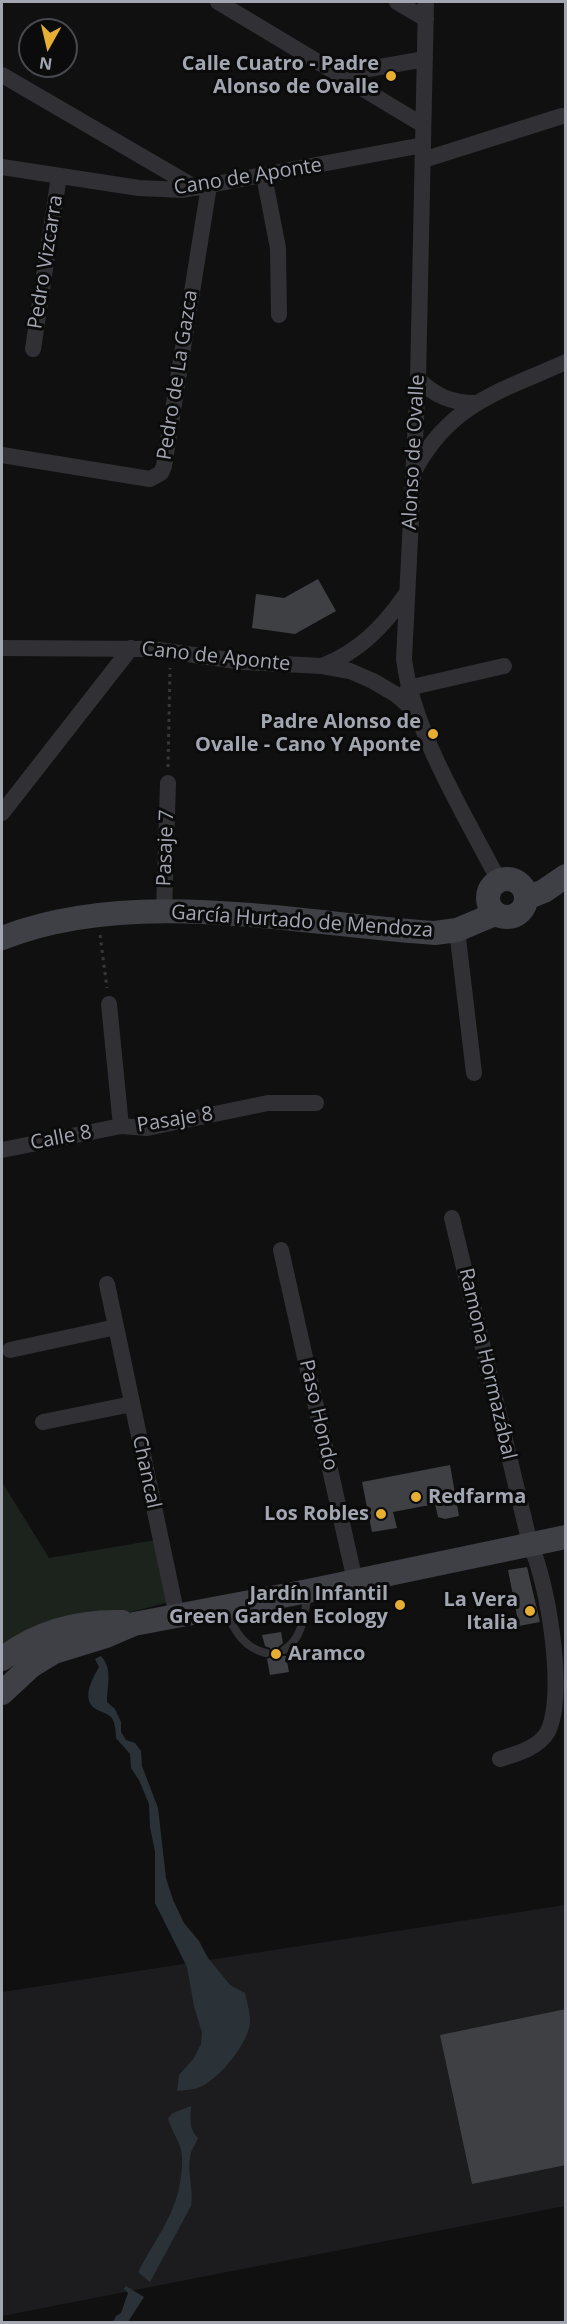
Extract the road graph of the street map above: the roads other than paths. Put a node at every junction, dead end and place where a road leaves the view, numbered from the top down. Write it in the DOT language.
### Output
graph roads {
  1 [pos="218,2"];
  2 [pos="397,2"];
  3 [pos="426,2"];
  4 [pos="426,19"];
  5 [pos="424,59"];
  6 [pos="340,74"];
  7 [pos="2,75"];
  8 [pos="562,116"];
  9 [pos="423,125"];
  10 [pos="423,153"];
  11 [pos="2,167"];
  12 [pos="59,176"];
  13 [pos="264,176"];
  14 [pos="202,187"];
  15 [pos="279,315"];
  16 [pos="33,349"];
  17 [pos="566,362"];
  18 [pos="418,379"];
  19 [pos="475,403"];
  20 [pos="2,455"];
  21 [pos="415,470"];
  22 [pos="406,593"];
  23 [pos="2,648"];
  24 [pos="130,648"];
  25 [pos="322,666"];
  26 [pos="504,666"];
  27 [pos="408,688"];
  28 [pos="416,711"];
  29 [pos="168,783"];
  30 [pos="2,813"];
  31 [pos="566,876"];
  32 [pos="499,880"];
  33 [pos="527,898"];
  34 [pos="164,912"];
  35 [pos="495,914"];
  36 [pos="457,930"];
  37 [pos="2,938"];
  38 [pos="109,1004"];
  39 [pos="474,1073"];
  40 [pos="316,1103"];
  41 [pos="120,1126"];
  42 [pos="2,1150"];
  43 [pos="452,1218"];
  44 [pos="281,1250"];
  45 [pos="107,1284"];
  46 [pos="116,1327"];
  47 [pos="10,1350"];
  48 [pos="132,1404"];
  49 [pos="43,1422"];
  50 [pos="566,1537"];
  51 [pos="530,1544"];
  52 [pos="355,1581"];
  53 [pos="308,1591"];
  54 [pos="223,1608"];
  55 [pos="177,1616"];
  56 [pos="134,1624"];
  57 [pos="284,1650"];
  58 [pos="266,1653"];
  59 [pos="2,1659"];
  60 [pos="2,1693"];
  61 [pos="500,1759"];
  1 -- 6 [label="street"];
  2 -- 4 [label="street"];
  3 -- 4 [label="street, Alonso de Ovalle"];
  4 -- 5 [label="street, Alonso de Ovalle"];
  5 -- 6 [label="street"];
  5 -- 9 [label="street, Alonso de Ovalle"];
  6 -- 9 [label="street"];
  7 -- 14 [label="street"];
  8 -- 10 [label="street, Cano de Aponte"];
  9 -- 10 [label="street, Alonso de Ovalle"];
  10 -- 13 [label="street, Cano de Aponte"];
  10 -- 18 [label="street, Alonso de Ovalle"];
  11 -- 12 [label="street, Cano de Aponte"];
  12 -- 14 [label="street, Cano de Aponte"];
  12 -- 16 [label="street, Pedro Vizcarra"];
  13 -- 14 [label="street, Cano de Aponte"];
  13 -- 15 [label="street"];
  14 -- 20 [label="street, Pedro de La Gazca"];
  17 -- 19 [label="street"];
  18 -- 19 [label="street"];
  18 -- 21 [label="street, Alonso de Ovalle"];
  19 -- 21 [label="street"];
  21 -- 22 [label="street, Alonso de Ovalle"];
  22 -- 25 [label="street"];
  22 -- 27 [label="street, Alonso de Ovalle"];
  23 -- 24 [label="street, Cano de Aponte"];
  24 -- 25 [label="street, Cano de Aponte"];
  24 -- 30 [label="street"];
  25 -- 28 [label="street, Cano de Aponte"];
  26 -- 27 [label="street"];
  27 -- 28 [label="street, Alonso de Ovalle"];
  28 -- 32 [label="street, Alonso de Ovalle"];
  29 -- 34 [label="street, Pasaje 7"];
  31 -- 33 [label="main road"];
  32 -- 33 [label="main road"];
  32 -- 35 [label="main road"];
  33 -- 35 [label="main road"];
  34 -- 36 [label="main road, García Hurtado de Mendoza"];
  34 -- 37 [label="main road, García Hurtado de Mendoza"];
  35 -- 36 [label="main road, García Hurtado de Mendoza"];
  36 -- 39 [label="street"];
  38 -- 41 [label="street, Pasaje 8"];
  40 -- 41 [label="street, Pasaje 8"];
  41 -- 42 [label="street, Calle 8"];
  43 -- 51 [label="street, Ramona Hormazábal"];
  44 -- 52 [label="street, Paso Hondo"];
  45 -- 46 [label="street, Chancal"];
  46 -- 47 [label="street"];
  46 -- 48 [label="street, Chancal"];
  48 -- 49 [label="street"];
  48 -- 55 [label="street, Chancal"];
  50 -- 51 [label="main road"];
  51 -- 52 [label="main road"];
  51 -- 61 [label="street, Ramona Hormazábal"];
  52 -- 53 [label="main road"];
  53 -- 54 [label="main road"];
  53 -- 57 [label="lane"];
  54 -- 55 [label="main road"];
  54 -- 58 [label="lane"];
  55 -- 56 [label="main road"];
  56 -- 59 [label="main road"];
  56 -- 60 [label="main road"];
}
